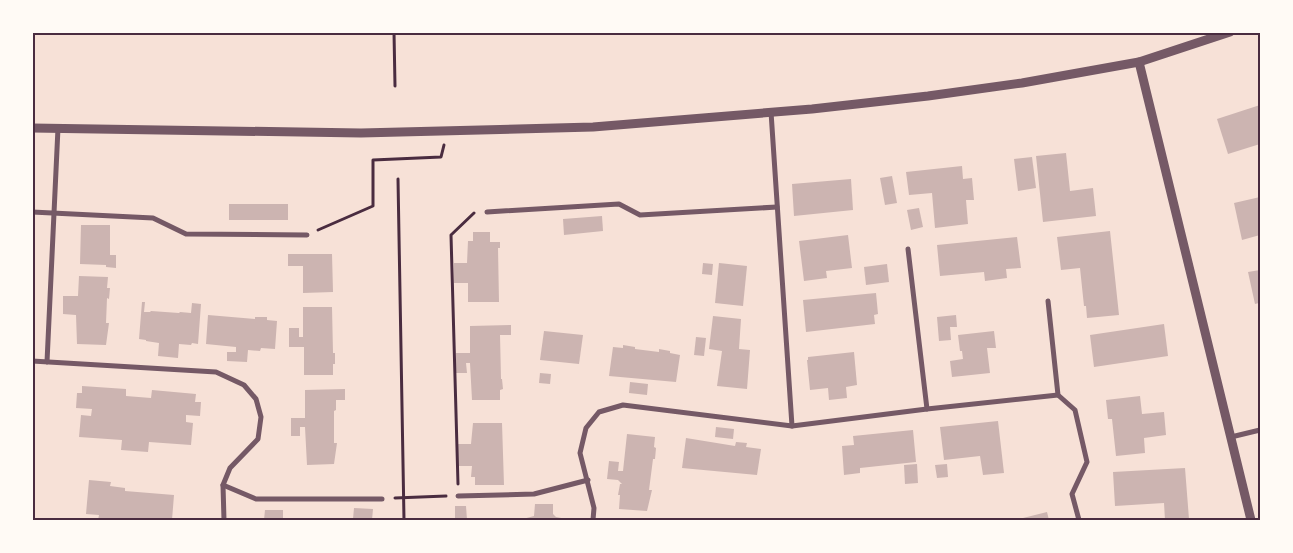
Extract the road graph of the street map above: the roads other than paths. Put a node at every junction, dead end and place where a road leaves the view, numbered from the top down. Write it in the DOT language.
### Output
graph roads {
  1 [pos="1230,32"];
  2 [pos="1139,62"];
  3 [pos="771,112"];
  4 [pos="32,128"];
  5 [pos="58,128"];
  6 [pos="777,207"];
  7 [pos="32,212"];
  8 [pos="54,212"];
  9 [pos="487,212"];
  10 [pos="306,235"];
  11 [pos="908,249"];
  12 [pos="1048,300"];
  13 [pos="32,361"];
  14 [pos="47,362"];
  15 [pos="1058,395"];
  16 [pos="927,409"];
  17 [pos="792,426"];
  18 [pos="1260,430"];
  19 [pos="1231,437"];
  20 [pos="588,480"];
  21 [pos="223,484"];
  22 [pos="458,496"];
  23 [pos="382,499"];
  24 [pos="224,520"];
  25 [pos="593,520"];
  26 [pos="1079,520"];
  27 [pos="1251,520"];
  1 -- 2 [label="street"];
  2 -- 3 [label="street"];
  2 -- 19 [label="street"];
  3 -- 5 [label="street"];
  3 -- 6 [label="street"];
  4 -- 5 [label="street"];
  5 -- 8 [label="street"];
  6 -- 9 [label="street"];
  6 -- 17 [label="street"];
  7 -- 8 [label="street"];
  8 -- 10 [label="street"];
  8 -- 14 [label="street"];
  11 -- 16 [label="street"];
  12 -- 15 [label="street"];
  13 -- 14 [label="street"];
  14 -- 21 [label="street"];
  15 -- 16 [label="street"];
  15 -- 26 [label="street"];
  16 -- 17 [label="street"];
  17 -- 20 [label="street"];
  18 -- 19 [label="street"];
  19 -- 27 [label="street"];
  20 -- 22 [label="street"];
  20 -- 25 [label="street"];
  21 -- 23 [label="street"];
  21 -- 24 [label="street"];
}
